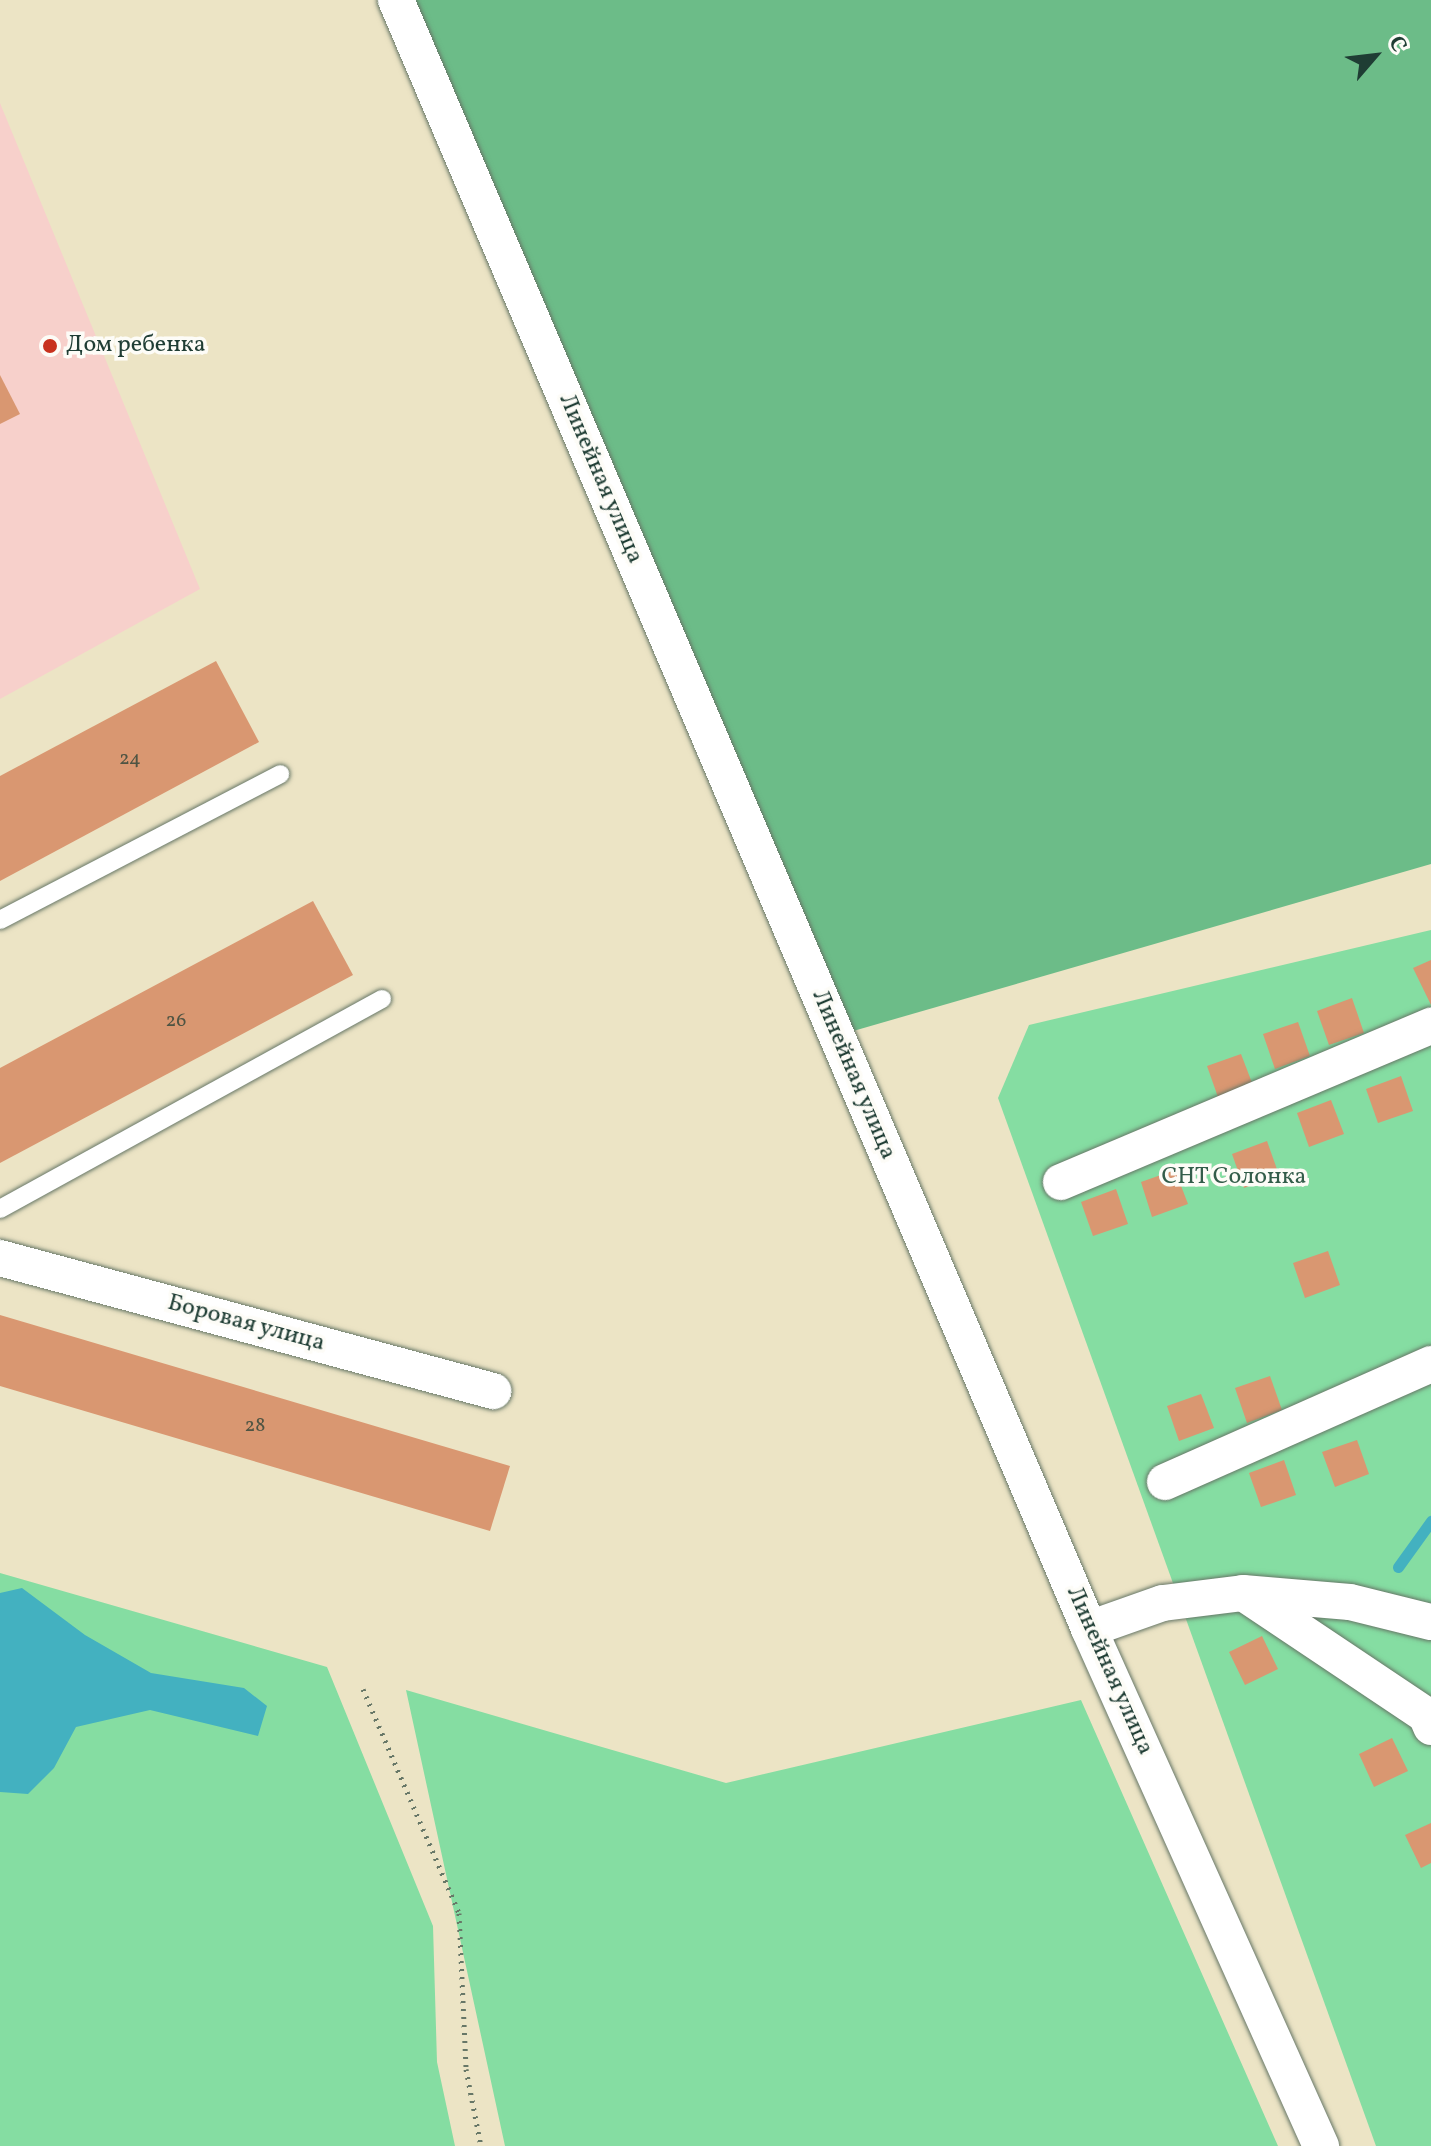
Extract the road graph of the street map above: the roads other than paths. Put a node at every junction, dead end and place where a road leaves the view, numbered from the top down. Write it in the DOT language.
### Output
graph roads {
  1 [pos="396,0"];
  2 [pos="280,774"];
  3 [pos="0,920"];
  4 [pos="382,999"];
  5 [pos="1431,1026"];
  6 [pos="1061,1182"];
  7 [pos="0,1209"];
  8 [pos="0,1258"];
  9 [pos="1431,1364"];
  10 [pos="493,1391"];
  11 [pos="1165,1482"];
  12 [pos="1243,1593"];
  13 [pos="1431,1622"];
  14 [pos="1089,1629"];
  15 [pos="1431,1727"];
  16 [pos="1321,2146"];
  1 -- 14 [label="street, Линейная улица"];
  2 -- 3 [label="lane"];
  4 -- 7 [label="lane"];
  5 -- 6 [label="street"];
  8 -- 10 [label="street, Боровая улица"];
  9 -- 11 [label="street"];
  12 -- 13 [label="street"];
  12 -- 14 [label="street"];
  12 -- 15 [label="street"];
  14 -- 16 [label="street, Линейная улица"];
}
